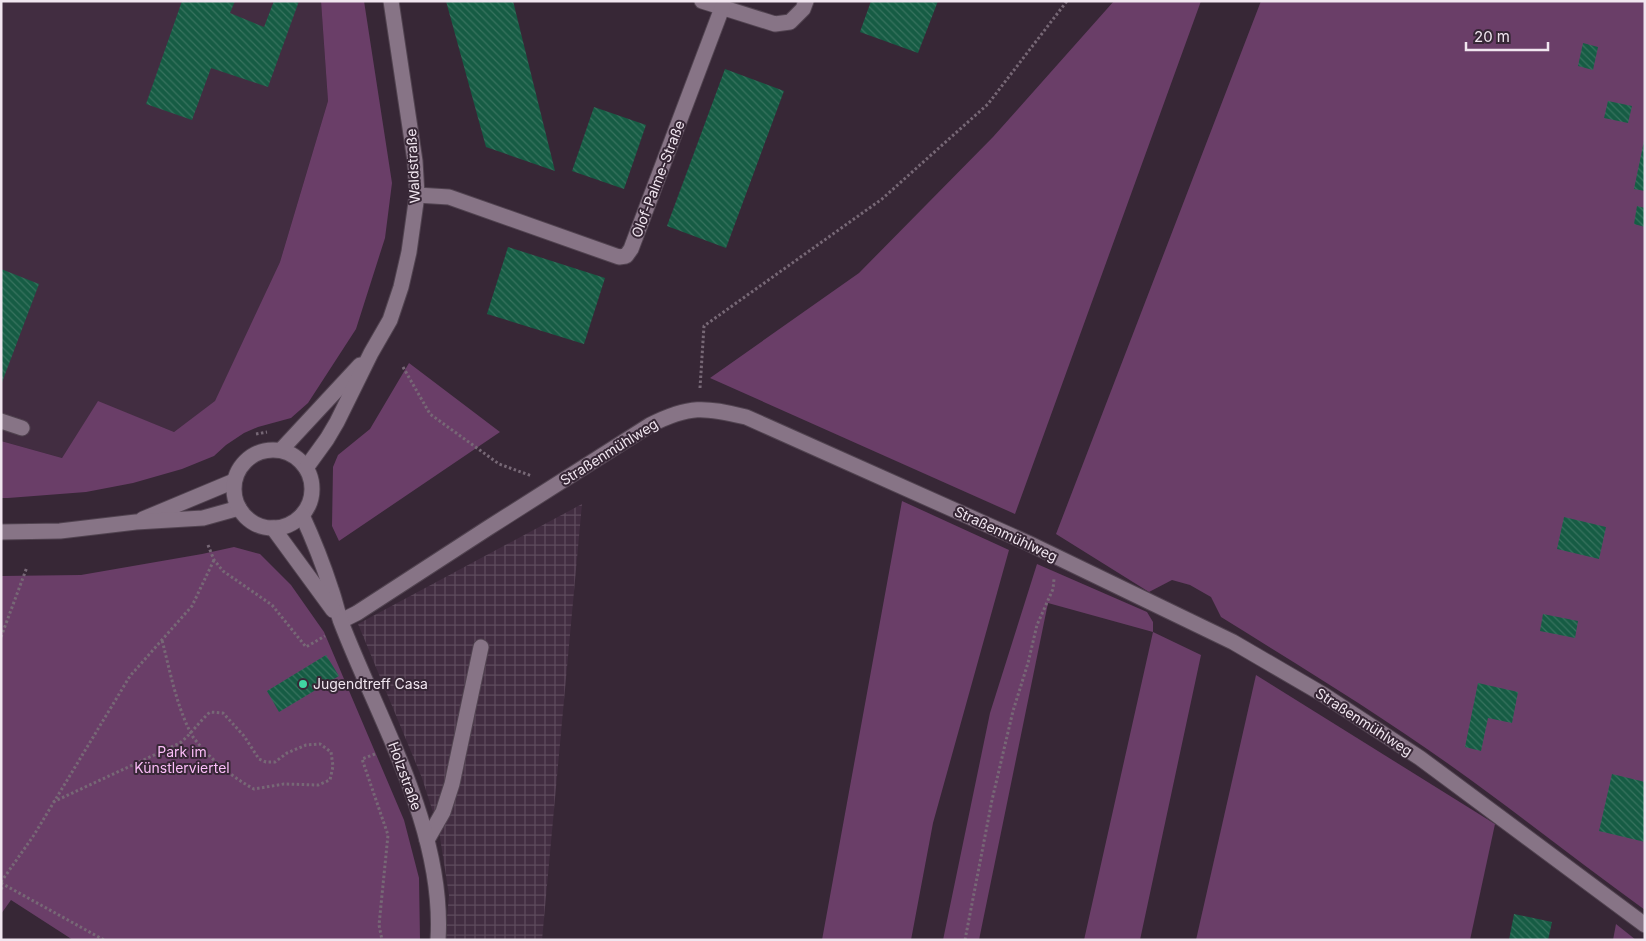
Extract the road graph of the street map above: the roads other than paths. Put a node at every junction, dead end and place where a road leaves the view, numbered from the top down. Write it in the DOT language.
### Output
graph roads {
  1 [pos="392,1"];
  2 [pos="702,1"];
  3 [pos="806,1"];
  4 [pos="722,8"];
  5 [pos="417,195"];
  6 [pos="371,353"];
  7 [pos="1,421"];
  8 [pos="22,428"];
  9 [pos="281,450"];
  10 [pos="306,468"];
  11 [pos="234,481"];
  12 [pos="239,508"];
  13 [pos="302,515"];
  14 [pos="136,522"];
  15 [pos="273,528"];
  16 [pos="1,532"];
  17 [pos="341,621"];
  18 [pos="481,646"];
  19 [pos="427,840"];
  20 [pos="1645,925"];
  21 [pos="438,940"];
  1 -- 5 [label="street, Waldstraße"];
  2 -- 4 [label="street"];
  3 -- 4 [label="street"];
  4 -- 5 [label="street, Olof-Palme-Straße"];
  5 -- 6 [label="street, Waldstraße"];
  6 -- 9 [label="street, Waldstraße"];
  6 -- 10 [label="street, Waldstraße"];
  7 -- 8 [label="street"];
  9 -- 10 [label="street"];
  9 -- 11 [label="street"];
  10 -- 13 [label="street"];
  11 -- 12 [label="street"];
  11 -- 14 [label="street"];
  12 -- 14 [label="street"];
  12 -- 15 [label="street"];
  13 -- 15 [label="street"];
  13 -- 17 [label="street, Holzstraße"];
  14 -- 16 [label="street"];
  15 -- 17 [label="street, Holzstraße"];
  17 -- 19 [label="street, Holzstraße"];
  17 -- 20 [label="street, Straßenmühlweg"];
  18 -- 19 [label="street"];
  19 -- 21 [label="street, Holzstraße"];
}
